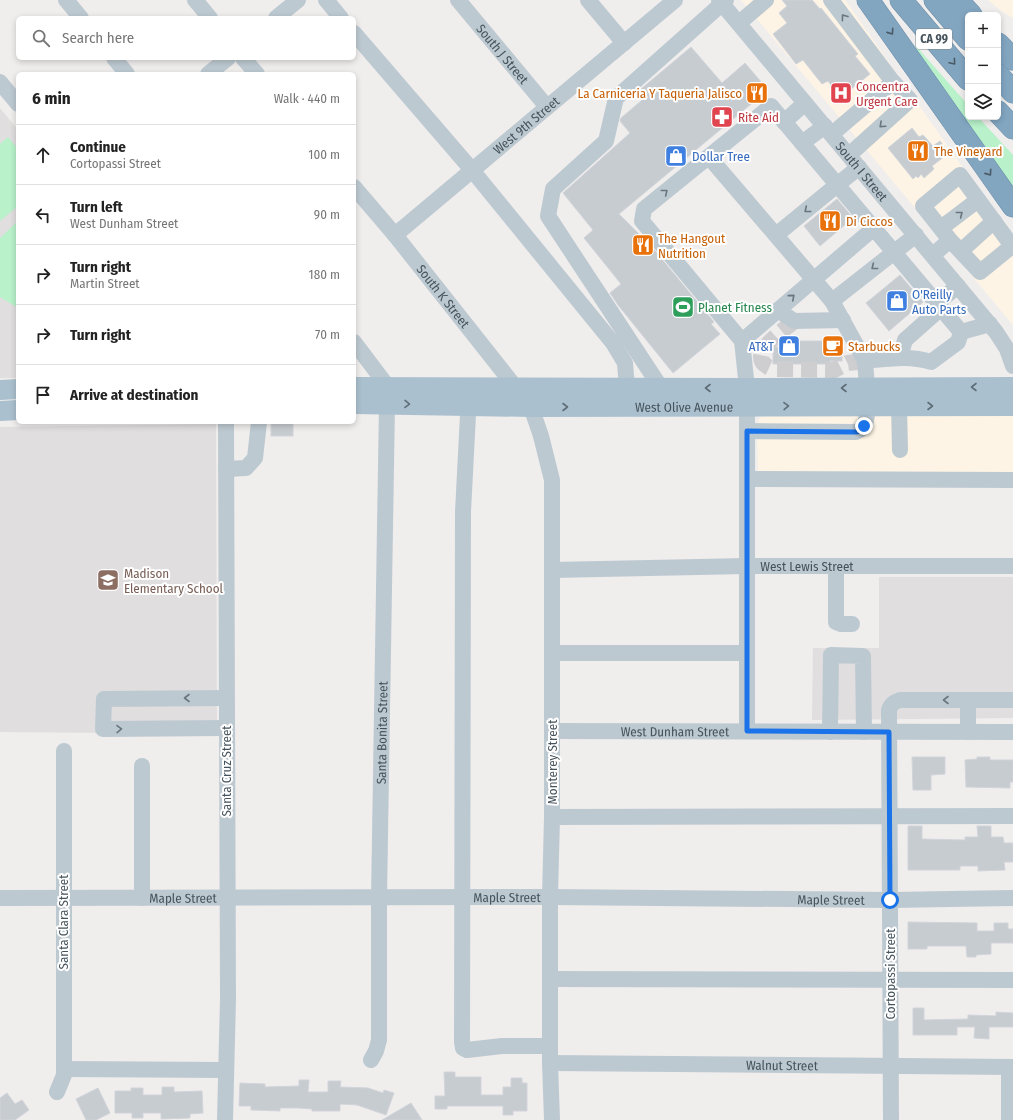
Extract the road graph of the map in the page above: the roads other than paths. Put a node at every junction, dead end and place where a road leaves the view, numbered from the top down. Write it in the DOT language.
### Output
graph roads {
  1 [pos="66,0"];
  2 [pos="195,0"];
  3 [pos="298,0"];
  4 [pos="326,0"];
  5 [pos="458,0"];
  6 [pos="588,0"];
  7 [pos="676,0"];
  8 [pos="766,0"];
  9 [pos="831,0"];
  10 [pos="868,0"];
  11 [pos="901,0"];
  12 [pos="935,0"];
  13 [pos="957,0"];
  14 [pos="722,1"];
  15 [pos="968,12"];
  16 [pos="79,16"];
  17 [pos="208,16"];
  18 [pos="278,16"];
  19 [pos="340,16"];
  20 [pos="738,23"];
  21 [pos="356,35"];
  22 [pos="965,35"];
  23 [pos="624,43"];
  24 [pos="1001,47"];
  25 [pos="1013,59"];
  26 [pos="116,60"];
  27 [pos="226,60"];
  28 [pos="246,60"];
  29 [pos="125,72"];
  30 [pos="210,72"];
  31 [pos="255,72"];
  32 [pos="965,75"];
  33 [pos="1001,78"];
  34 [pos="0,82"];
  35 [pos="893,82"];
  36 [pos="1013,92"];
  37 [pos="16,102"];
  38 [pos="805,102"];
  39 [pos="547,107"];
  40 [pos="1001,115"];
  41 [pos="784,122"];
  42 [pos="1013,128"];
  43 [pos="828,130"];
  44 [pos="802,143"];
  45 [pos="849,154"];
  46 [pos="708,157"];
  47 [pos="859,167"];
  48 [pos="472,170"];
  49 [pos="838,186"];
  50 [pos="356,190"];
  51 [pos="978,200"];
  52 [pos="1013,206"];
  53 [pos="994,221"];
  54 [pos="874,228"];
  55 [pos="395,235"];
  56 [pos="776,235"];
  57 [pos="916,235"];
  58 [pos="951,240"];
  59 [pos="893,252"];
  60 [pos="933,255"];
  61 [pos="814,279"];
  62 [pos="958,286"];
  63 [pos="832,301"];
  64 [pos="939,306"];
  65 [pos="778,310"];
  66 [pos="843,320"];
  67 [pos="990,324"];
  68 [pos="961,332"];
  69 [pos="742,341"];
  70 [pos="356,345"];
  71 [pos="900,357"];
  72 [pos="866,361"];
  73 [pos="1013,366"];
  74 [pos="515,387"];
  75 [pos="1013,387"];
  76 [pos="356,388"];
  77 [pos="627,388"];
  78 [pos="661,388"];
  79 [pos="16,389"];
  80 [pos="0,390"];
  81 [pos="387,396"];
  82 [pos="469,396"];
  83 [pos="867,396"];
  84 [pos="747,398"];
  85 [pos="356,404"];
  86 [pos="899,406"];
  87 [pos="1013,406"];
  88 [pos="531,407"];
  89 [pos="16,410"];
  90 [pos="0,411"];
  91 [pos="226,424"];
  92 [pos="259,424"];
  93 [pos="747,431"];
  94 [pos="900,450"];
  95 [pos="226,469"];
  96 [pos="747,479"];
  97 [pos="1013,480"];
  98 [pos="746,566"];
  99 [pos="836,566"];
  100 [pos="1013,566"];
  101 [pos="552,570"];
  102 [pos="852,624"];
  103 [pos="552,653"];
  104 [pos="747,653"];
  105 [pos="226,698"];
  106 [pos="968,700"];
  107 [pos="1013,700"];
  108 [pos="226,728"];
  109 [pos="747,731"];
  110 [pos="552,732"];
  111 [pos="830,732"];
  112 [pos="864,732"];
  113 [pos="889,732"];
  114 [pos="968,732"];
  115 [pos="1013,732"];
  116 [pos="64,751"];
  117 [pos="142,766"];
  118 [pos="890,815"];
  119 [pos="1013,816"];
  120 [pos="552,817"];
  121 [pos="461,897"];
  122 [pos="550,897"];
  123 [pos="0,898"];
  124 [pos="63,898"];
  125 [pos="142,898"];
  126 [pos="379,898"];
  127 [pos="1013,898"];
  128 [pos="227,899"];
  129 [pos="890,900"];
  130 [pos="550,979"];
  131 [pos="890,980"];
  132 [pos="1013,980"];
  133 [pos="550,1046"];
  134 [pos="371,1060"];
  135 [pos="550,1062"];
  136 [pos="891,1066"];
  137 [pos="1011,1067"];
  138 [pos="64,1069"];
  139 [pos="226,1070"];
  140 [pos="57,1092"];
  141 [pos="225,1120"];
  142 [pos="552,1120"];
  143 [pos="891,1120"];
  144 [pos="1009,1120"];
  1 -- 16 [label="street"];
  2 -- 17 [label="street"];
  3 -- 18 [label="street"];
  4 -- 19 [label="street"];
  5 -- 39 [label="street, South J Street"];
  6 -- 23 [label="street"];
  7 -- 23 [label="street, West 9th Street"];
  8 -- 20 [label="street"];
  35 -- 9 [label="street, one-way"];
  10 -- 52 [label="highway, one-way"];
  11 -- 32 [label="highway, CA 99, one-way"];
  12 -- 22 [label="highway, CA 99"];
  13 -- 15 [label="highway"];
  14 -- 20 [label="street, South I Street"];
  14 -- 78 [label="street"];
  20 -- 38 [label="street, South I Street"];
  21 -- 48 [label="street"];
  23 -- 39 [label="street, West 9th Street"];
  24 -- 25 [label="highway"];
  26 -- 29 [label="street"];
  27 -- 30 [label="street"];
  28 -- 31 [label="street"];
  33 -- 36 [label="highway"];
  34 -- 37 [label="street"];
  35 -- 43 [label="street"];
  35 -- 45 [label="street, one-way"];
  38 -- 41 [label="street"];
  38 -- 43 [label="street, South I Street"];
  39 -- 48 [label="street, West 9th Street"];
  40 -- 42 [label="highway"];
  41 -- 44 [label="street"];
  41 -- 46 [label="street"];
  43 -- 44 [label="street"];
  43 -- 45 [label="street, South I Street"];
  44 -- 49 [label="street"];
  45 -- 47 [label="street, South I Street"];
  46 -- 56 [label="street"];
  69 -- 46 [label="street, one-way"];
  47 -- 49 [label="street"];
  47 -- 57 [label="street, South I Street"];
  48 -- 55 [label="street, West 9th Street"];
  48 -- 77 [label="street"];
  49 -- 54 [label="street"];
  49 -- 56 [label="street, one-way"];
  50 -- 55 [label="street, South K Street"];
  51 -- 53 [label="street"];
  58 -- 51 [label="street, one-way"];
  51 -- 58 [label="street"];
  53 -- 58 [label="street"];
  53 -- 58 [label="street"];
  54 -- 59 [label="street"];
  54 -- 61 [label="street"];
  55 -- 74 [label="street, South K Street"];
  56 -- 61 [label="street"];
  57 -- 59 [label="street"];
  57 -- 60 [label="street, South I Street"];
  58 -- 60 [label="street"];
  59 -- 63 [label="street, one-way"];
  59 -- 64 [label="street"];
  60 -- 62 [label="street, South I Street"];
  61 -- 63 [label="street"];
  65 -- 61 [label="street, one-way"];
  62 -- 64 [label="street"];
  62 -- 67 [label="street, South I Street"];
  63 -- 66 [label="street"];
  64 -- 68 [label="street"];
  64 -- 71 [label="street"];
  65 -- 66 [label="street"];
  65 -- 69 [label="street"];
  66 -- 72 [label="street"];
  67 -- 68 [label="street"];
  67 -- 73 [label="street, South I Street"];
  68 -- 71 [label="street"];
  69 -- 84 [label="street"];
  70 -- 81 [label="street"];
  71 -- 72 [label="street"];
  72 -- 83 [label="street"];
  74 -- 77 [label="main road, West Olive Avenue"];
  74 -- 82 [label="main road, West Olive Avenue"];
  74 -- 88 [label="street, South K Street"];
  75 -- 83 [label="main road, West Olive Avenue, one-way"];
  76 -- 81 [label="main road, West Olive Avenue"];
  77 -- 78 [label="main road, West Olive Avenue"];
  84 -- 78 [label="main road, West Olive Avenue, one-way"];
  79 -- 80 [label="main road"];
  81 -- 82 [label="main road, West Olive Avenue"];
  81 -- 85 [label="main road, West Olive Avenue"];
  81 -- 126 [label="street, Santa Bonita Street"];
  82 -- 88 [label="main road, West Olive Avenue"];
  82 -- 121 [label="street"];
  83 -- 84 [label="main road, West Olive Avenue"];
  83 -- 86 [label="main road, West Olive Avenue"];
  83 -- 93 [label="street"];
  88 -- 84 [label="main road, West Olive Avenue, one-way"];
  84 -- 93 [label="street"];
  86 -- 87 [label="main road, West Olive Avenue, one-way"];
  86 -- 94 [label="street"];
  88 -- 101 [label="street, Monterey Street"];
  89 -- 90 [label="main road"];
  91 -- 95 [label="street, Santa Cruz Street"];
  92 -- 95 [label="street"];
  93 -- 96 [label="street"];
  95 -- 105 [label="street, Santa Cruz Street"];
  96 -- 97 [label="street"];
  96 -- 98 [label="street"];
  98 -- 99 [label="street, West Lewis Street"];
  98 -- 101 [label="street, West Lewis Street"];
  98 -- 104 [label="street"];
  99 -- 100 [label="street, West Lewis Street"];
  99 -- 102 [label="street"];
  101 -- 103 [label="street, Monterey Street"];
  103 -- 104 [label="street"];
  103 -- 110 [label="street, Monterey Street"];
  104 -- 109 [label="street"];
  105 -- 108 [label="street, Santa Cruz Street"];
  105 -- 108 [label="street, one-way"];
  106 -- 107 [label="street"];
  106 -- 113 [label="street, Cortopassi Street, one-way"];
  106 -- 114 [label="street"];
  108 -- 128 [label="street, Santa Cruz Street"];
  109 -- 110 [label="street, West Dunham Street"];
  109 -- 111 [label="street, West Dunham Street"];
  110 -- 120 [label="street, Monterey Street"];
  111 -- 112 [label="street, West Dunham Street"];
  111 -- 112 [label="street"];
  112 -- 113 [label="street, West Dunham Street"];
  113 -- 114 [label="street, West Dunham Street"];
  113 -- 118 [label="street, Cortopassi Street"];
  114 -- 115 [label="street, West Dunham Street"];
  116 -- 124 [label="street, Santa Clara Street"];
  117 -- 125 [label="street"];
  118 -- 119 [label="street"];
  118 -- 120 [label="street"];
  118 -- 129 [label="street, Cortopassi Street"];
  120 -- 122 [label="street, Monterey Street"];
  121 -- 122 [label="street, Maple Street"];
  121 -- 126 [label="street, Maple Street"];
  121 -- 133 [label="street"];
  122 -- 129 [label="street, Maple Street"];
  122 -- 130 [label="street, Monterey Street"];
  123 -- 124 [label="street, Maple Street"];
  124 -- 125 [label="street, Maple Street"];
  124 -- 138 [label="street, Santa Clara Street"];
  125 -- 128 [label="street, Maple Street"];
  126 -- 128 [label="street, Maple Street"];
  126 -- 134 [label="street, Santa Bonita Street"];
  127 -- 129 [label="street, Maple Street"];
  128 -- 139 [label="street, Santa Cruz Street"];
  129 -- 131 [label="street, Cortopassi Street"];
  130 -- 131 [label="street"];
  130 -- 133 [label="street, Monterey Street"];
  131 -- 132 [label="street"];
  131 -- 136 [label="street, Cortopassi Street"];
  133 -- 135 [label="street, Monterey Street"];
  135 -- 136 [label="street, Walnut Street"];
  135 -- 142 [label="street, Monterey Street"];
  136 -- 137 [label="street, Walnut Street"];
  136 -- 143 [label="street, Cortopassi Street"];
  137 -- 144 [label="street"];
  138 -- 139 [label="street"];
  138 -- 140 [label="street, Santa Clara Street"];
  139 -- 141 [label="street, Santa Cruz Street"];
}
